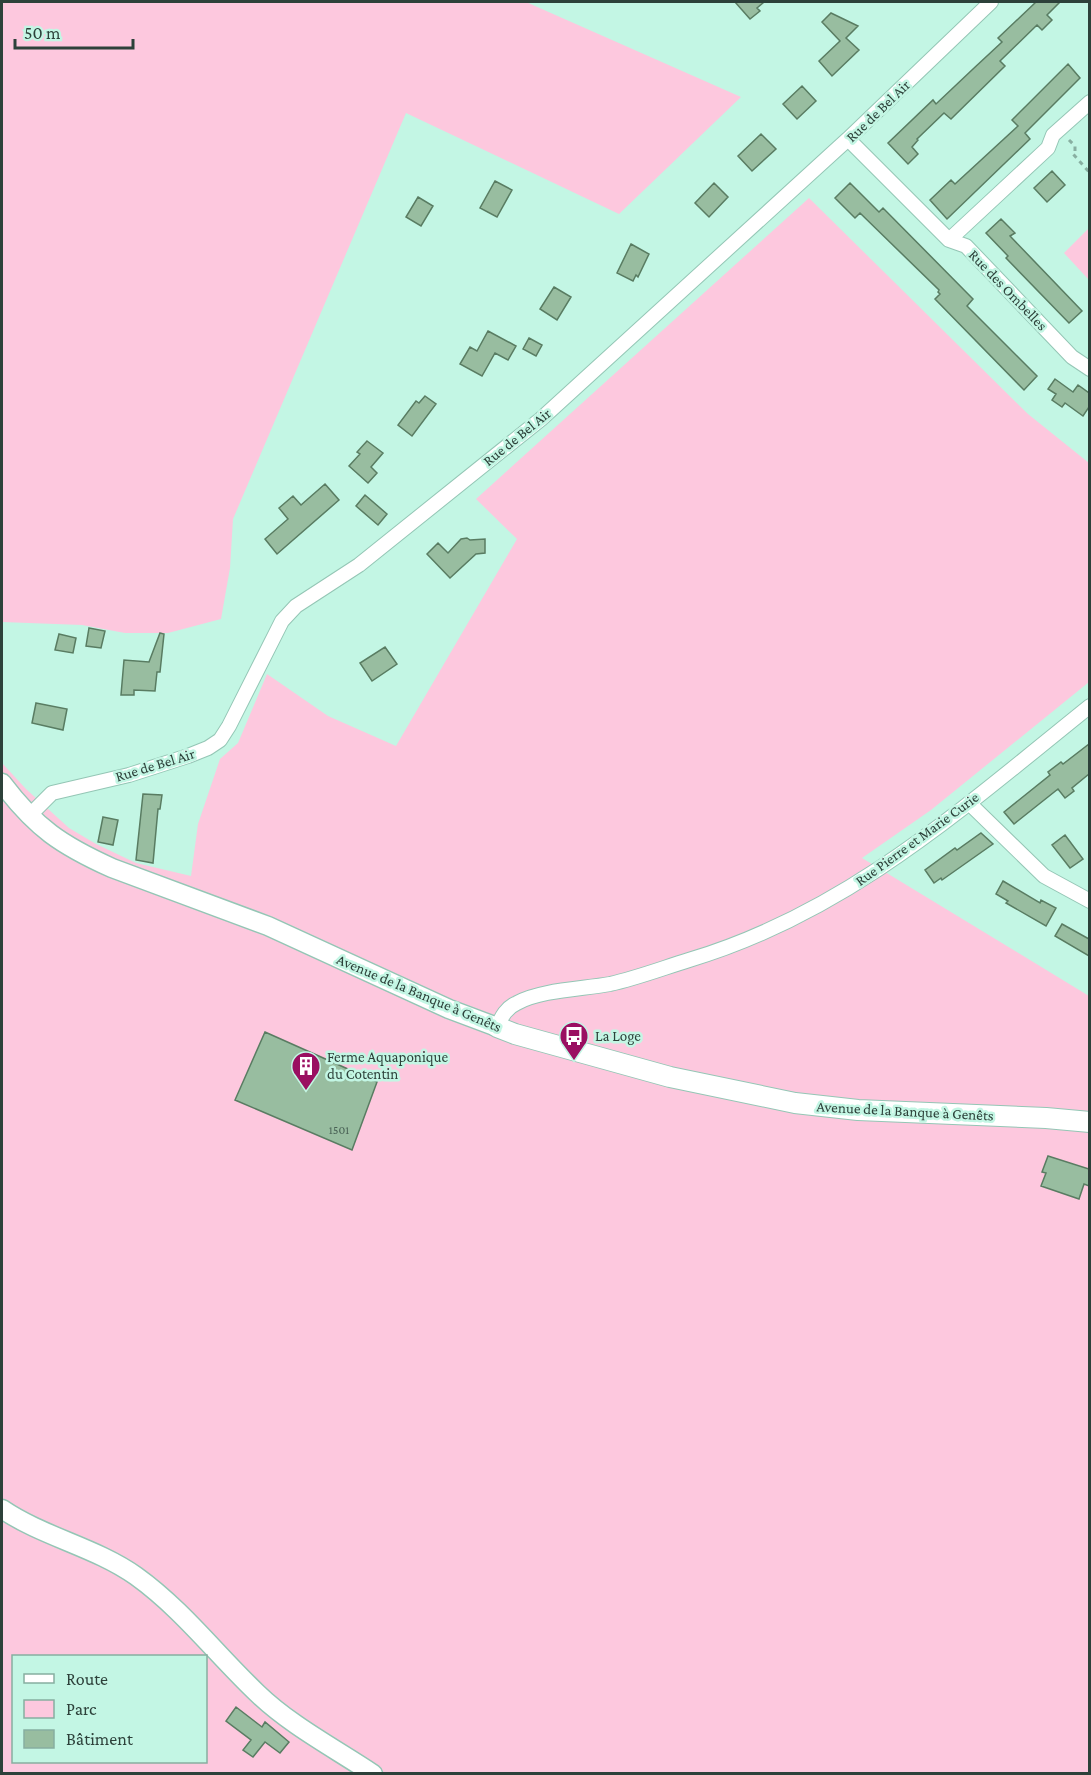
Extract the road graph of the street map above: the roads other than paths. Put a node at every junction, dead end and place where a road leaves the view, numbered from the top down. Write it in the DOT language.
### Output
graph roads {
  1 [pos="991,2"];
  2 [pos="1089,102"];
  3 [pos="848,139"];
  4 [pos="949,240"];
  5 [pos="1089,369"];
  6 [pos="1089,706"];
  7 [pos="2,783"];
  8 [pos="969,803"];
  9 [pos="29,816"];
  10 [pos="1089,902"];
  11 [pos="497,1027"];
  12 [pos="1089,1122"];
  13 [pos="2,1509"];
  14 [pos="373,1773"];
  1 -- 3 [label="street, Rue de Bel Air"];
  2 -- 4 [label="street"];
  3 -- 4 [label="street, Rue des Ombelles"];
  3 -- 9 [label="street, Rue de Bel Air"];
  4 -- 5 [label="street, Rue des Ombelles"];
  6 -- 8 [label="street, Rue Pierre et Marie Curie"];
  7 -- 9 [label="street, Avenue de la Banque à Genêts"];
  8 -- 10 [label="street"];
  8 -- 11 [label="street, Rue Pierre et Marie Curie"];
  9 -- 11 [label="street, Avenue de la Banque à Genêts"];
  11 -- 12 [label="main road, Avenue de la Banque à Genêts"];
  13 -- 14 [label="street"];
}
